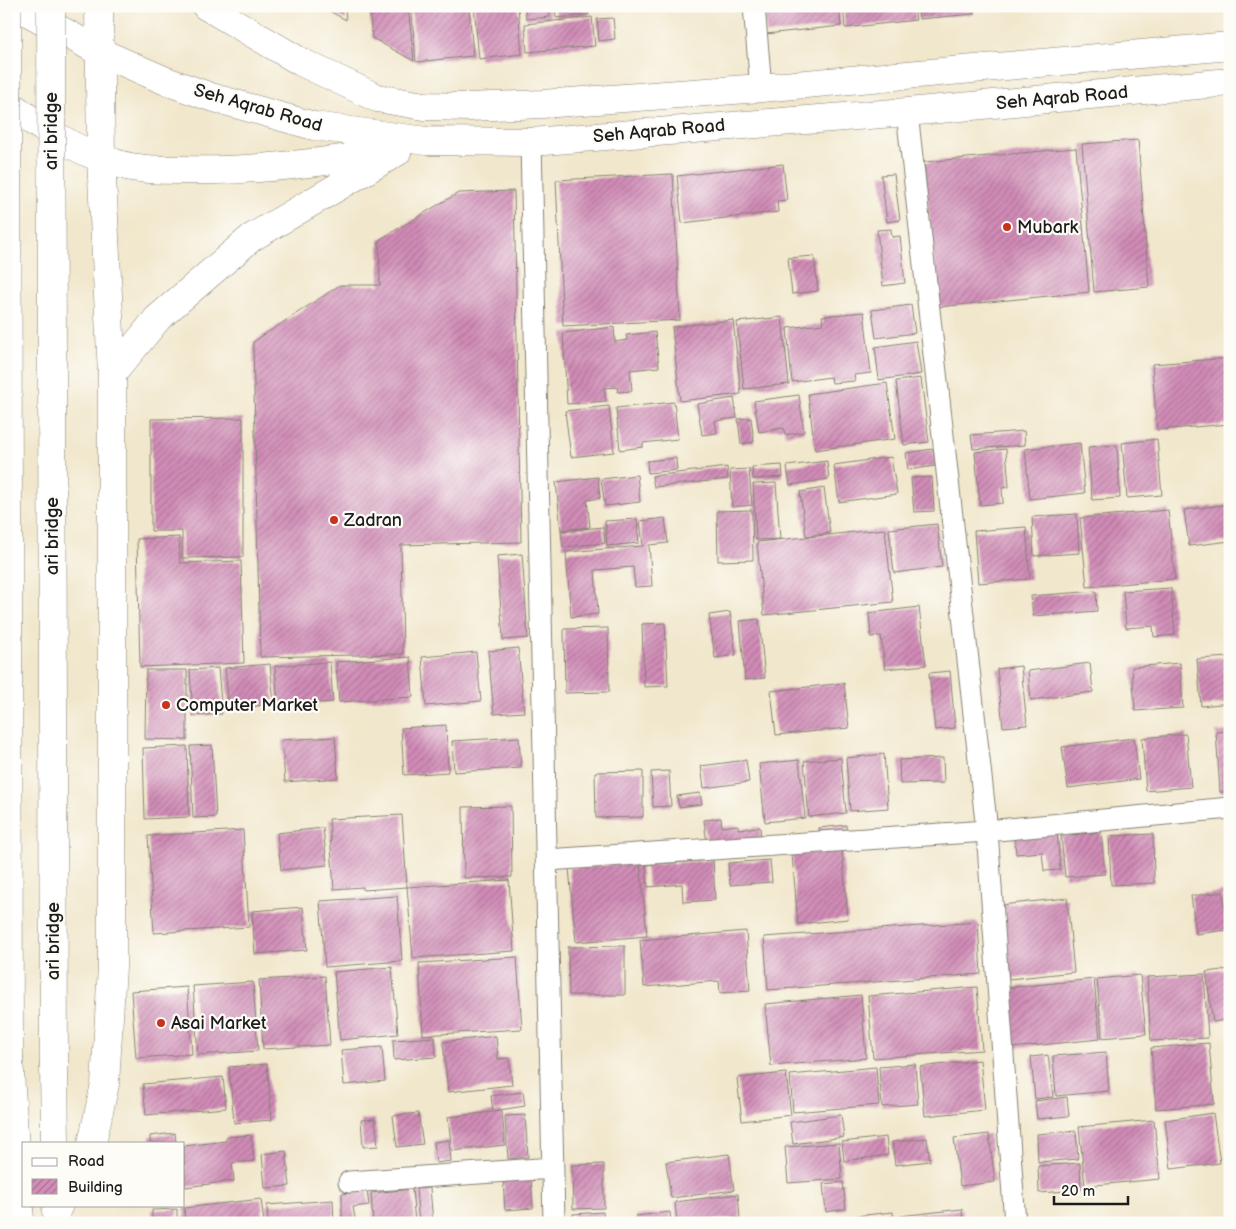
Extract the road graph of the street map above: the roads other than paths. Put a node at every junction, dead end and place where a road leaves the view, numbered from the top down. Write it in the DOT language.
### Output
graph roads {
  1 [pos="7,6"];
  2 [pos="17,6"];
  3 [pos="51,6"];
  4 [pos="100,6"];
  5 [pos="206,6"];
  6 [pos="754,6"];
  7 [pos="1230,46"];
  8 [pos="100,52"];
  9 [pos="1230,82"];
  10 [pos="761,88"];
  11 [pos="6,102"];
  12 [pos="907,112"];
  13 [pos="426,141"];
  14 [pos="531,142"];
  15 [pos="397,152"];
  16 [pos="101,158"];
  17 [pos="112,374"];
  18 [pos="1230,808"];
  19 [pos="987,831"];
  20 [pos="547,860"];
  21 [pos="55,1142"];
  22 [pos="92,1142"];
  23 [pos="552,1168"];
  24 [pos="349,1182"];
  25 [pos="15,1209"];
  26 [pos="554,1223"];
  27 [pos="1015,1223"];
  1 -- 25 [label="main road, bridge"];
  2 -- 8 [label="main road, Seh Aqrab Road"];
  3 -- 21 [label="main road, ari bridge, bridge"];
  4 -- 8 [label="main road"];
  5 -- 10 [label="main road, Seh Aqrab Road"];
  6 -- 10 [label="street"];
  7 -- 10 [label="main road, Seh Aqrab Road"];
  8 -- 13 [label="main road, Seh Aqrab Road"];
  8 -- 16 [label="main road"];
  9 -- 12 [label="main road, Seh Aqrab Road"];
  11 -- 16 [label="main road"];
  12 -- 14 [label="main road, Seh Aqrab Road"];
  12 -- 19 [label="street"];
  13 -- 14 [label="main road, Seh Aqrab Road"];
  13 -- 15 [label="main road"];
  14 -- 20 [label="street"];
  15 -- 16 [label="main road"];
  15 -- 17 [label="main road"];
  16 -- 17 [label="main road"];
  17 -- 22 [label="main road"];
  18 -- 19 [label="street"];
  19 -- 20 [label="street"];
  19 -- 27 [label="street"];
  20 -- 23 [label="street"];
  23 -- 24 [label="street"];
  23 -- 26 [label="street"];
}
